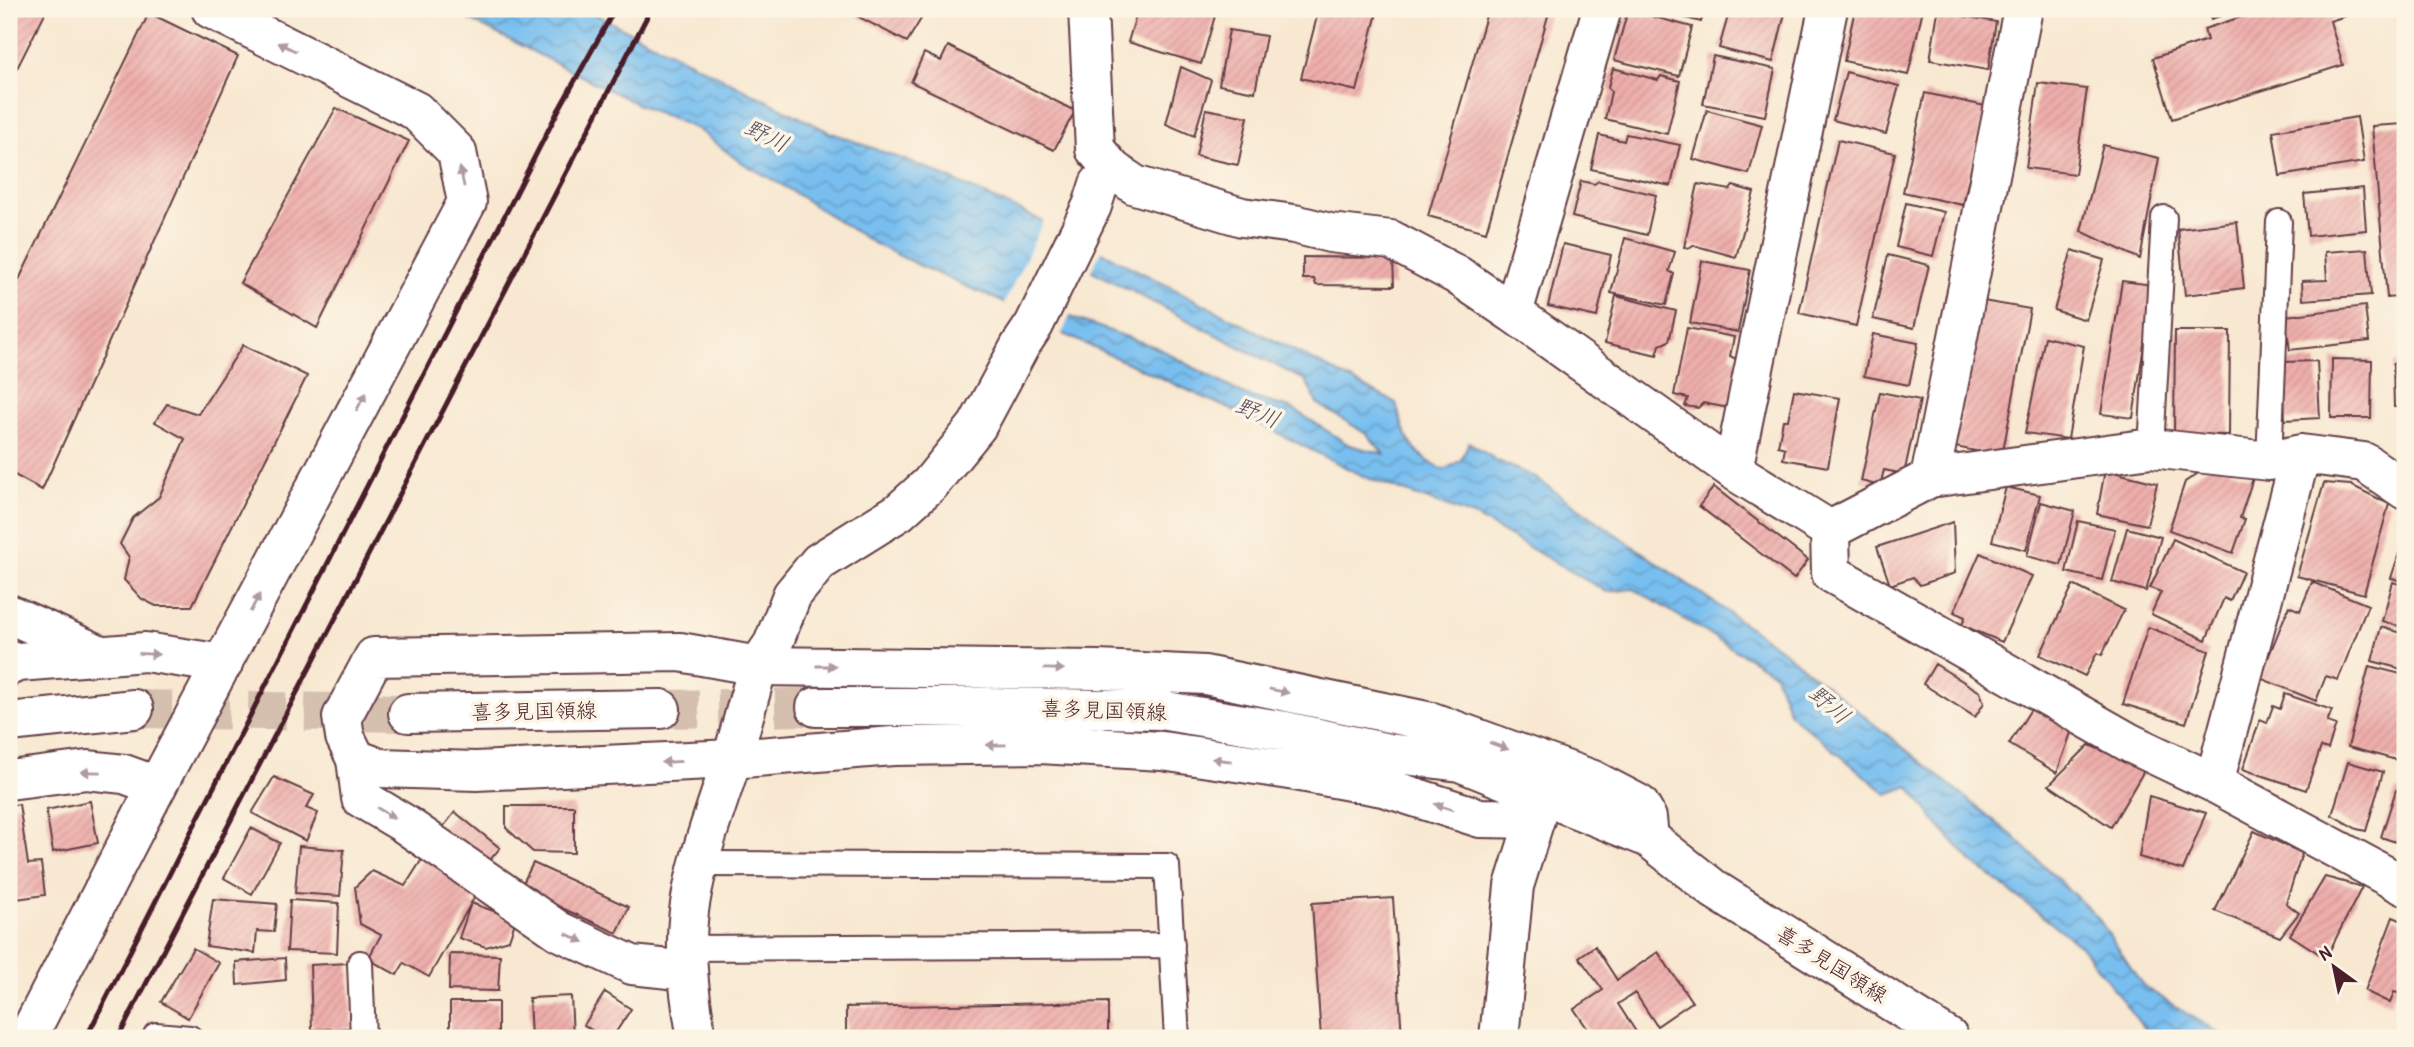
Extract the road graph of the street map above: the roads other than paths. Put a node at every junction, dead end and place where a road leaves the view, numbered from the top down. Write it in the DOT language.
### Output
graph roads {
  1 [pos="211,9"];
  2 [pos="1088,9"];
  3 [pos="1602,9"];
  4 [pos="1828,9"];
  5 [pos="2023,9"];
  6 [pos="1113,170"];
  7 [pos="2164,218"];
  8 [pos="2279,222"];
  9 [pos="1513,313"];
  10 [pos="2151,448"];
  11 [pos="2285,458"];
  12 [pos="1733,470"];
  13 [pos="1930,478"];
  14 [pos="2405,490"];
  15 [pos="1830,530"];
  16 [pos="9,614"];
  17 [pos="101,655"];
  18 [pos="223,664"];
  19 [pos="9,666"];
  20 [pos="758,666"];
  21 [pos="816,707"];
  22 [pos="134,709"];
  23 [pos="661,709"];
  24 [pos="408,713"];
  25 [pos="9,722"];
  26 [pos="1389,753"];
  27 [pos="356,759"];
  28 [pos="732,759"];
  29 [pos="9,780"];
  30 [pos="2214,783"];
  31 [pos="157,786"];
  32 [pos="1535,818"];
  33 [pos="1649,838"];
  34 [pos="699,864"];
  35 [pos="2405,886"];
  36 [pos="1715,890"];
  37 [pos="1172,945"];
  38 [pos="688,960"];
  39 [pos="360,963"];
  40 [pos="156,1035"];
  41 [pos="27,1038"];
  42 [pos="190,1038"];
  43 [pos="363,1038"];
  44 [pos="697,1038"];
  45 [pos="1177,1038"];
  46 [pos="1499,1038"];
  47 [pos="1949,1038"];
  18 -- 1 [label="street, one-way"];
  2 -- 6 [label="street"];
  3 -- 9 [label="street"];
  4 -- 12 [label="street"];
  5 -- 13 [label="street"];
  6 -- 9 [label="street"];
  6 -- 20 [label="street"];
  7 -- 10 [label="lane"];
  8 -- 11 [label="lane"];
  9 -- 12 [label="street"];
  10 -- 11 [label="street"];
  10 -- 13 [label="street"];
  11 -- 14 [label="street"];
  11 -- 30 [label="street"];
  12 -- 15 [label="street"];
  13 -- 15 [label="street"];
  15 -- 30 [label="street"];
  16 -- 17 [label="street"];
  17 -- 18 [label="street, one-way"];
  17 -- 19 [label="street"];
  18 -- 31 [label="street"];
  20 -- 27 [label="street"];
  20 -- 28 [label="street"];
  20 -- 33 [label="street, one-way"];
  21 -- 26 [label="street, 喜多見国領線"];
  22 -- 25 [label="street"];
  23 -- 24 [label="street, 喜多見国領線"];
  26 -- 32 [label="street, 喜多見国領線"];
  26 -- 33 [label="street, 喜多見国領線"];
  28 -- 27 [label="street, one-way"];
  27 -- 38 [label="street, one-way"];
  32 -- 28 [label="street, one-way"];
  28 -- 34 [label="street"];
  31 -- 29 [label="street, one-way"];
  30 -- 35 [label="street"];
  31 -- 41 [label="street"];
  32 -- 36 [label="street, 喜多見国領線"];
  32 -- 46 [label="street"];
  33 -- 36 [label="street, 喜多見国領線"];
  34 -- 37 [label="lane"];
  34 -- 38 [label="street"];
  36 -- 47 [label="street, 喜多見国領線"];
  37 -- 38 [label="lane"];
  37 -- 45 [label="lane"];
  38 -- 44 [label="street"];
  39 -- 43 [label="lane"];
  40 -- 42 [label="lane"];
}
